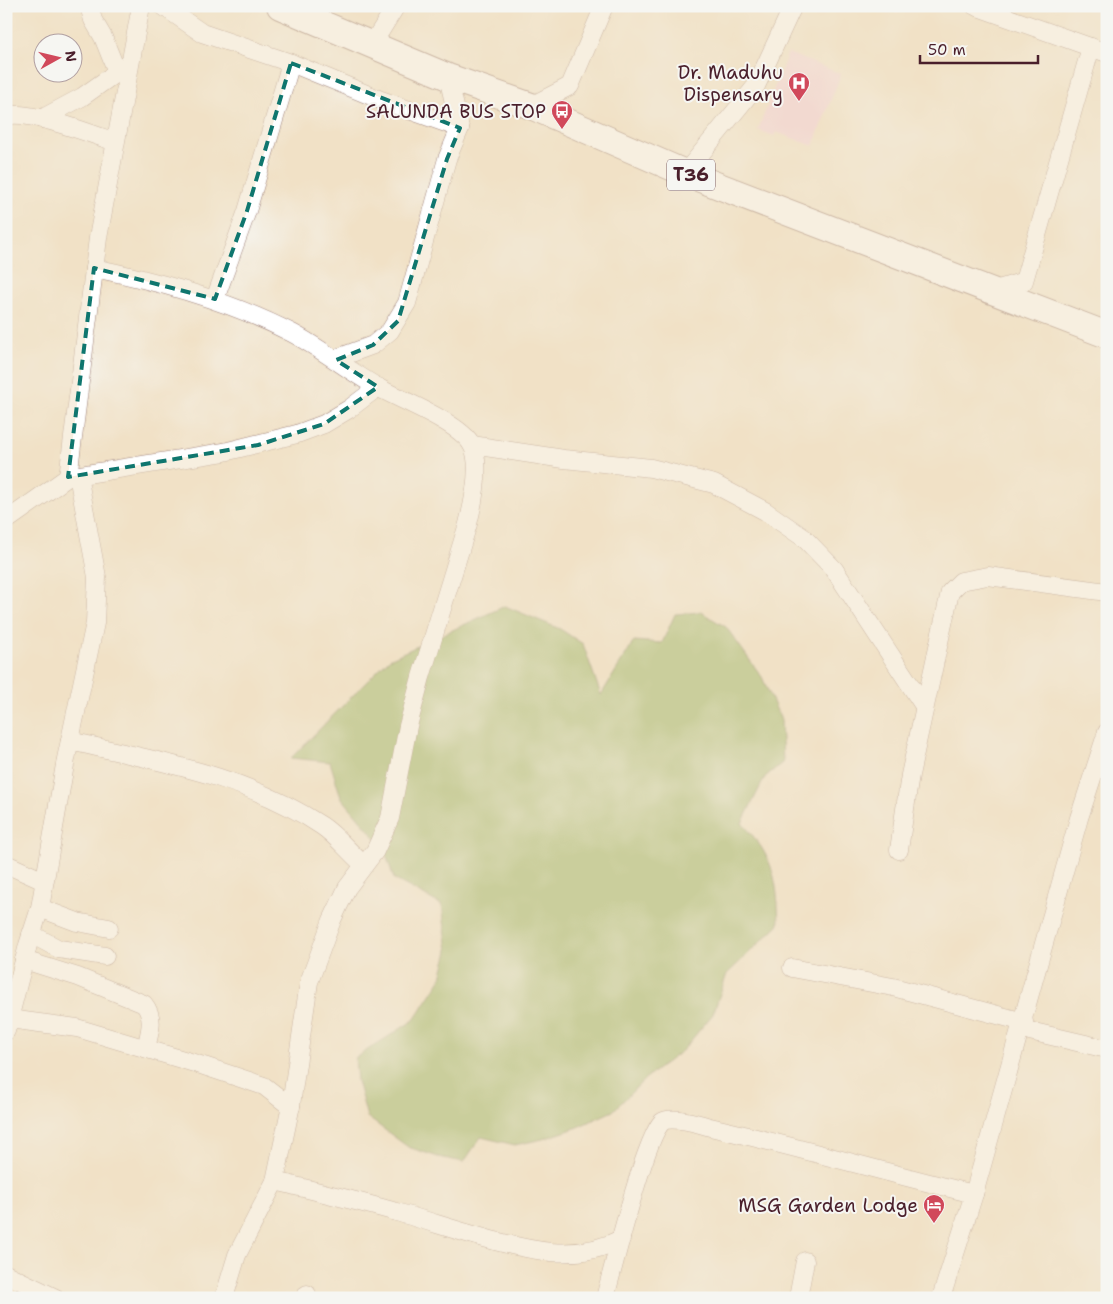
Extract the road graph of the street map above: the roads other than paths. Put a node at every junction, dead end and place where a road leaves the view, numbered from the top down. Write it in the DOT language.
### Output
graph roads {
  1 [pos="89,6"];
  2 [pos="141,6"];
  3 [pos="163,6"];
  4 [pos="280,6"];
  5 [pos="396,6"];
  6 [pos="604,6"];
  7 [pos="794,6"];
  8 [pos="975,6"];
  9 [pos="371,46"];
  10 [pos="1099,50"];
  11 [pos="291,63"];
  12 [pos="123,67"];
  13 [pos="448,77"];
  14 [pos="531,106"];
  15 [pos="6,116"];
  16 [pos="41,120"];
  17 [pos="460,128"];
  18 [pos="115,142"];
  19 [pos="685,173"];
  20 [pos="94,268"];
  21 [pos="991,292"];
  22 [pos="214,299"];
  23 [pos="1107,335"];
  24 [pos="335,359"];
  25 [pos="378,387"];
  26 [pos="472,445"];
  27 [pos="73,476"];
  28 [pos="6,521"];
  29 [pos="1107,592"];
  30 [pos="924,706"];
  31 [pos="1107,732"];
  32 [pos="70,741"];
  33 [pos="899,850"];
  34 [pos="6,864"];
  35 [pos="364,865"];
  36 [pos="44,881"];
  37 [pos="40,908"];
  38 [pos="109,928"];
  39 [pos="31,934"];
  40 [pos="105,956"];
  41 [pos="24,960"];
  42 [pos="792,968"];
  43 [pos="8,1025"];
  44 [pos="1022,1026"];
  45 [pos="146,1048"];
  46 [pos="1107,1049"];
  47 [pos="291,1107"];
  48 [pos="274,1181"];
  49 [pos="974,1194"];
  50 [pos="621,1239"];
  51 [pos="805,1261"];
  52 [pos="6,1265"];
  53 [pos="13,1277"];
  54 [pos="56,1298"];
  55 [pos="224,1298"];
  56 [pos="605,1298"];
  57 [pos="798,1298"];
  58 [pos="941,1298"];
  1 -- 12 [label="street"];
  2 -- 12 [label="street"];
  3 -- 11 [label="street"];
  4 -- 9 [label="highway, T36"];
  5 -- 9 [label="street"];
  6 -- 14 [label="street"];
  7 -- 19 [label="street"];
  8 -- 10 [label="street"];
  9 -- 13 [label="highway, T36"];
  10 -- 21 [label="street"];
  11 -- 17 [label="street"];
  11 -- 22 [label="street"];
  12 -- 16 [label="street"];
  12 -- 18 [label="street"];
  13 -- 14 [label="highway, T36"];
  13 -- 17 [label="street"];
  14 -- 19 [label="highway, T36"];
  15 -- 16 [label="street"];
  16 -- 18 [label="street"];
  17 -- 24 [label="street"];
  18 -- 20 [label="street"];
  19 -- 21 [label="highway, T36"];
  20 -- 22 [label="street"];
  20 -- 27 [label="street"];
  21 -- 23 [label="highway, T36"];
  22 -- 24 [label="street"];
  24 -- 25 [label="street"];
  25 -- 26 [label="street"];
  25 -- 27 [label="street"];
  26 -- 30 [label="street"];
  26 -- 35 [label="street"];
  27 -- 28 [label="street"];
  27 -- 32 [label="street"];
  29 -- 30 [label="street"];
  30 -- 33 [label="street"];
  31 -- 44 [label="street"];
  32 -- 35 [label="street"];
  32 -- 36 [label="street"];
  34 -- 36 [label="street"];
  35 -- 47 [label="street"];
  36 -- 37 [label="street"];
  37 -- 38 [label="street"];
  37 -- 39 [label="street"];
  39 -- 40 [label="street"];
  39 -- 41 [label="street"];
  41 -- 43 [label="street"];
  41 -- 45 [label="street"];
  42 -- 44 [label="street"];
  43 -- 45 [label="street"];
  44 -- 46 [label="street"];
  44 -- 49 [label="street"];
  45 -- 47 [label="street"];
  47 -- 48 [label="street"];
  48 -- 50 [label="street"];
  48 -- 55 [label="street"];
  49 -- 50 [label="street"];
  49 -- 58 [label="street"];
  50 -- 56 [label="street"];
  51 -- 57 [label="street"];
  52 -- 53 [label="street"];
  53 -- 54 [label="street"];
}
